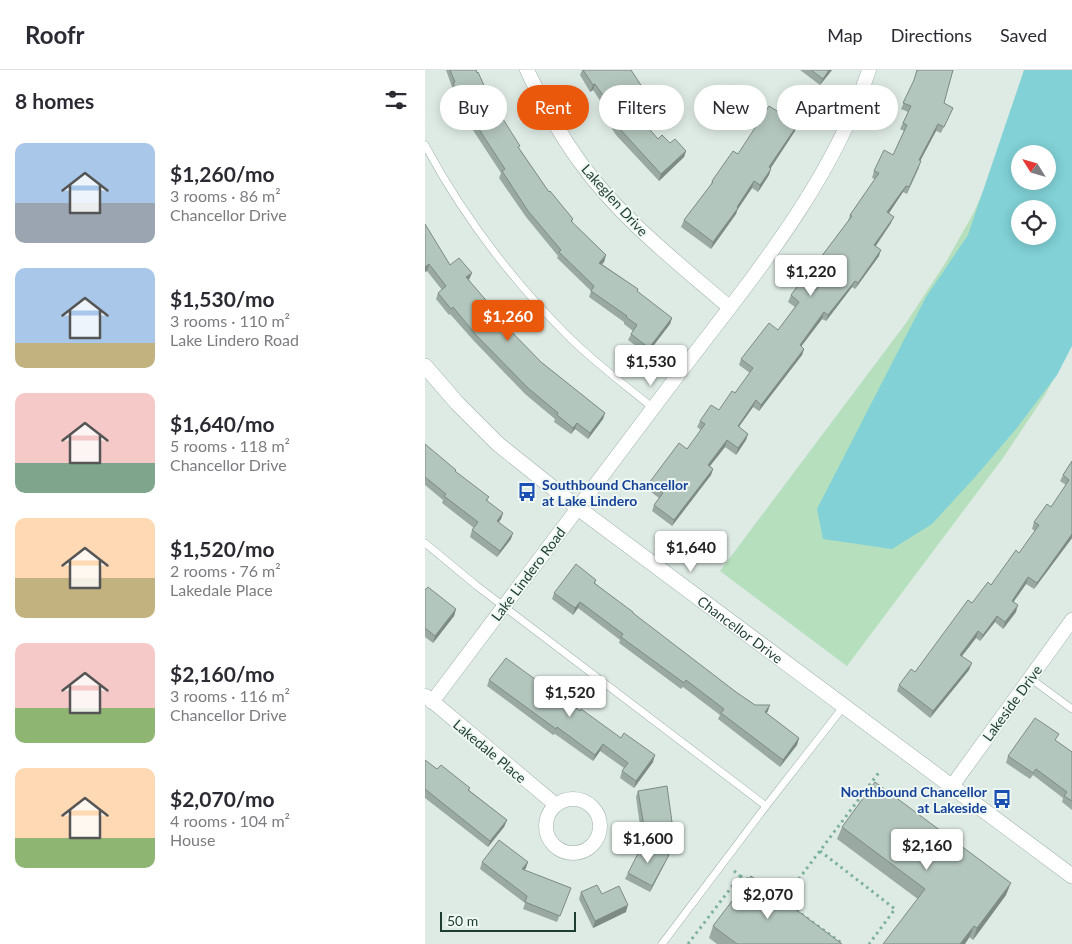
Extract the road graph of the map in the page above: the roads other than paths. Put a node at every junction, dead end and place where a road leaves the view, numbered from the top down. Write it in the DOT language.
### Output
graph roads {
  1 [pos="527,70"];
  2 [pos="869,70"];
  3 [pos="425,144"];
  4 [pos="729,307"];
  5 [pos="425,366"];
  6 [pos="653,408"];
  7 [pos="578,508"];
  8 [pos="425,544"];
  9 [pos="504,606"];
  10 [pos="1072,620"];
  11 [pos="1030,678"];
  12 [pos="428,699"];
  13 [pos="844,706"];
  14 [pos="1072,709"];
  15 [pos="952,786"];
  16 [pos="556,805"];
  17 [pos="766,806"];
  18 [pos="1072,876"];
  19 [pos="662,944"];
  1 -- 4 [label="street, Lakeglen Drive"];
  2 -- 4 [label="street, Lake Lindero Road"];
  3 -- 6 [label="lane"];
  4 -- 6 [label="street, Lake Lindero Road"];
  5 -- 7 [label="street, Chancellor Drive"];
  6 -- 7 [label="street, Lake Lindero Road"];
  7 -- 9 [label="street, Lake Lindero Road"];
  7 -- 13 [label="street, Chancellor Drive"];
  8 -- 9 [label="lane"];
  9 -- 12 [label="street, Lake Lindero Road"];
  9 -- 17 [label="lane"];
  10 -- 11 [label="street, Lakeside Drive"];
  11 -- 14 [label="lane"];
  11 -- 15 [label="street, Lakeside Drive"];
  12 -- 16 [label="street, Lakedale Place"];
  13 -- 15 [label="street, Chancellor Drive"];
  13 -- 17 [label="lane"];
  15 -- 18 [label="street, Chancellor Drive"];
  17 -- 19 [label="lane"];
}
